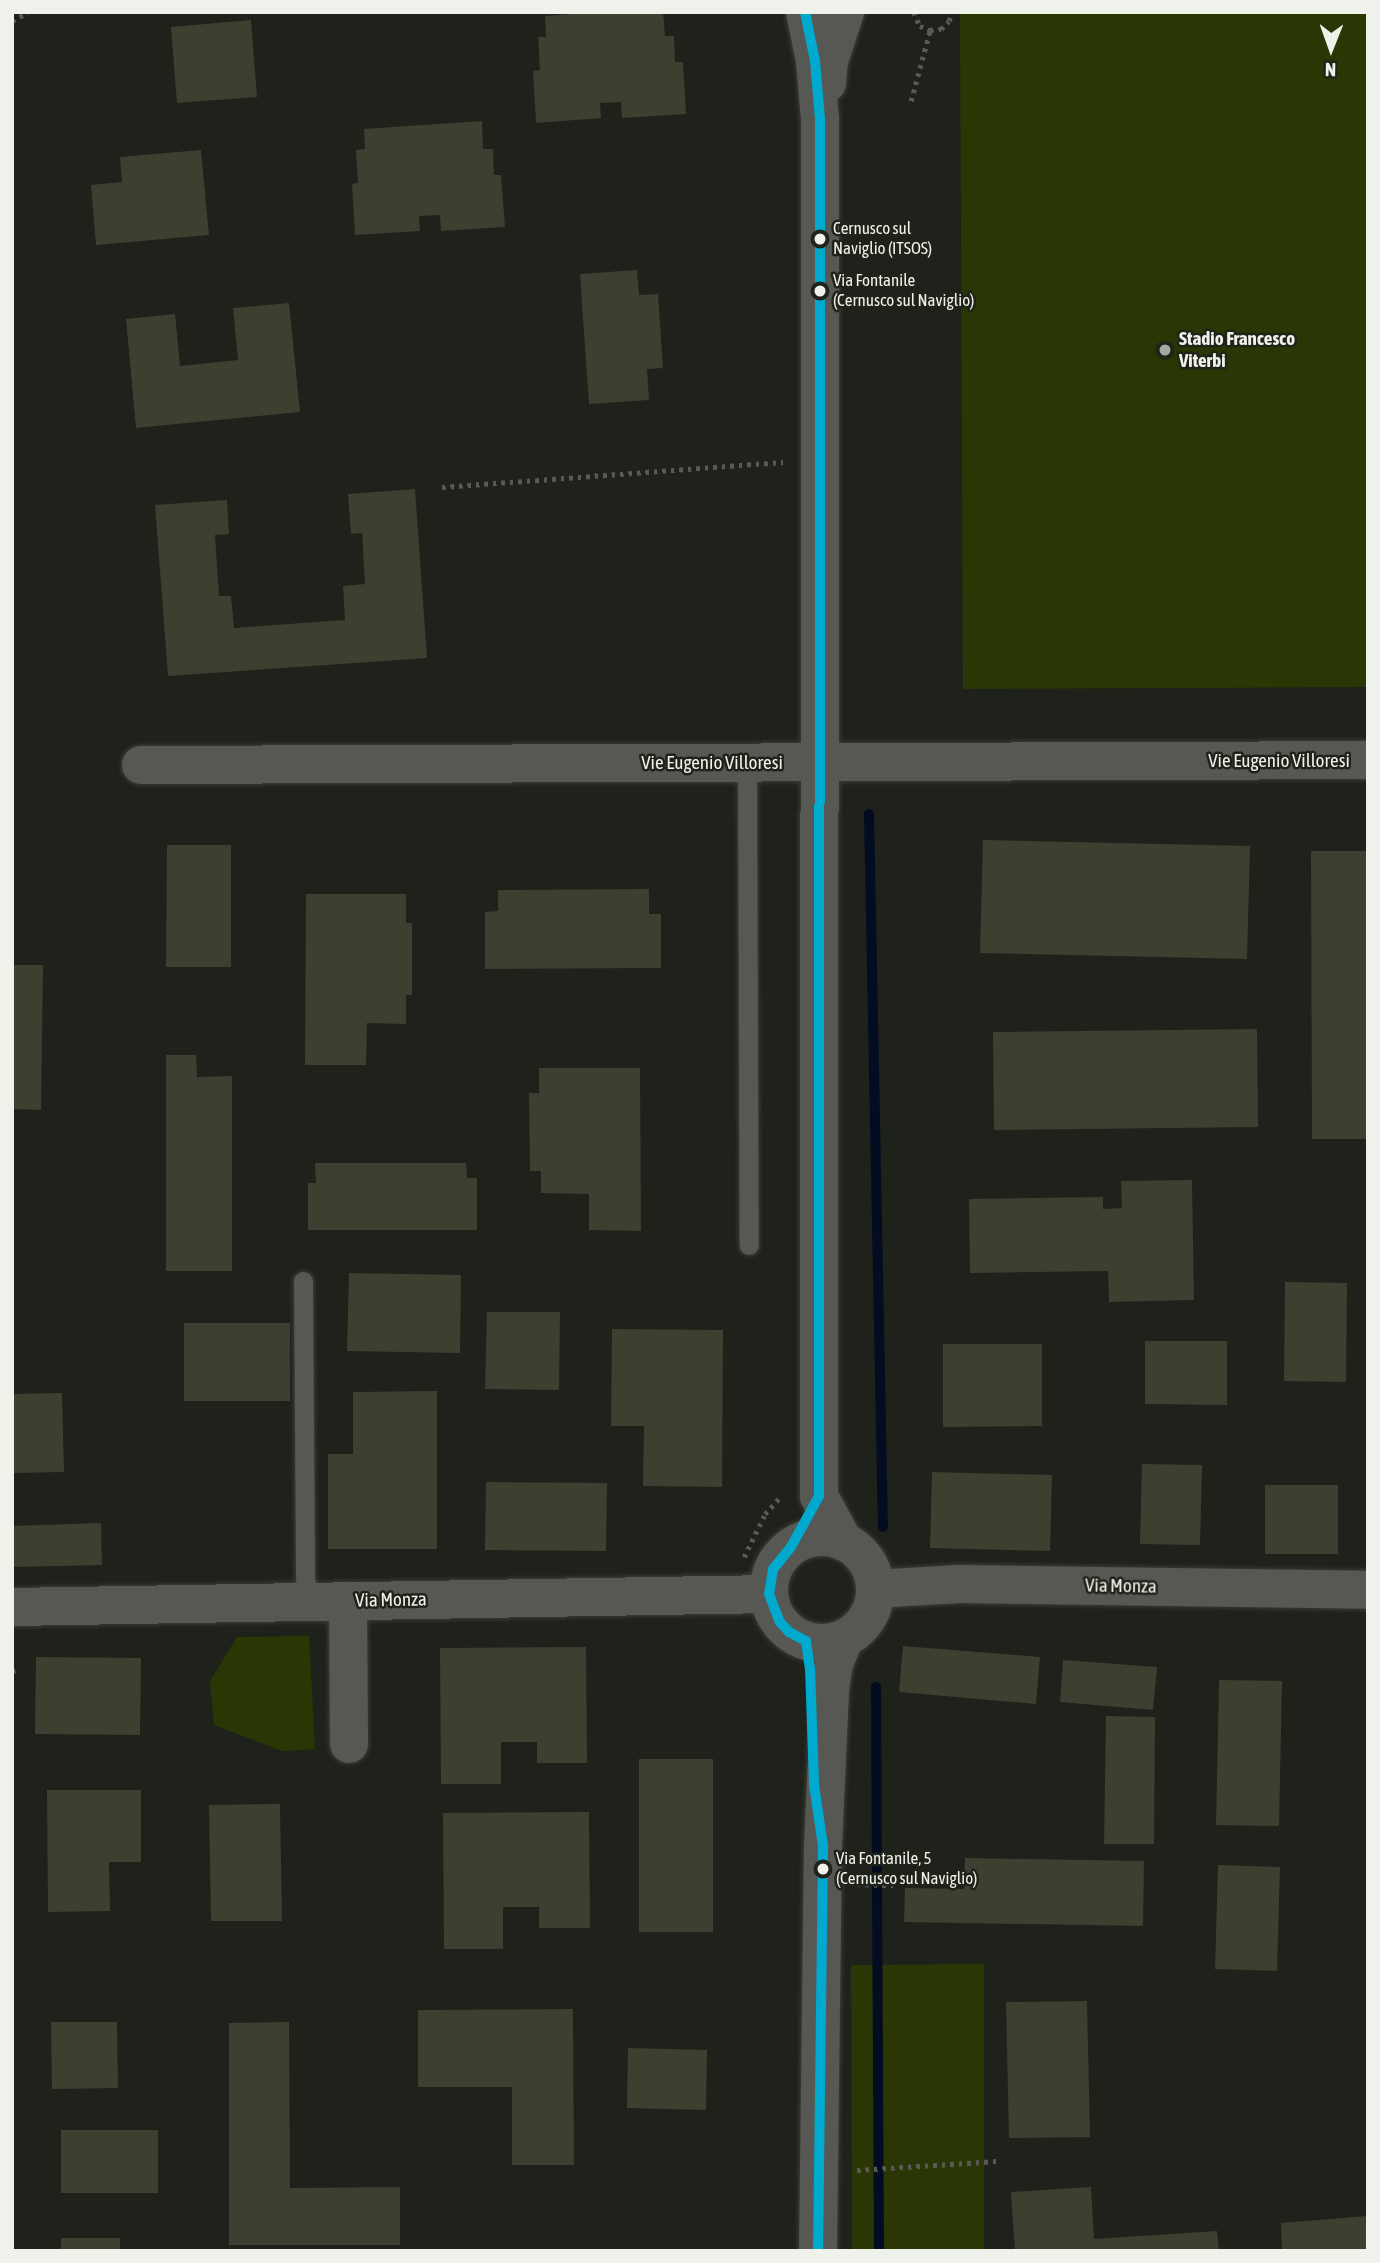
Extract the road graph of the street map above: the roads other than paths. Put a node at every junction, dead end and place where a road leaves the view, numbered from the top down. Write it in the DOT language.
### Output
graph roads {
  1 [pos="805,12"];
  2 [pos="845,12"];
  3 [pos="820,119"];
  4 [pos="1368,761"];
  5 [pos="818,762"];
  6 [pos="747,763"];
  7 [pos="141,765"];
  8 [pos="749,1245"];
  9 [pos="303,1281"];
  10 [pos="819,1496"];
  11 [pos="844,1542"];
  12 [pos="791,1547"];
  13 [pos="875,1589"];
  14 [pos="1368,1590"];
  15 [pos="769,1594"];
  16 [pos="348,1601"];
  17 [pos="308,1602"];
  18 [pos="12,1607"];
  19 [pos="844,1639"];
  20 [pos="806,1641"];
  21 [pos="349,1744"];
  22 [pos="822,1846"];
  23 [pos="818,2251"];
  1 -- 3 [label="street"];
  2 -- 3 [label="street"];
  3 -- 5 [label="street"];
  4 -- 5 [label="street, Vie Eugenio Villoresi"];
  5 -- 6 [label="street, Vie Eugenio Villoresi"];
  5 -- 10 [label="street"];
  6 -- 7 [label="street, Vie Eugenio Villoresi"];
  6 -- 8 [label="lane"];
  9 -- 17 [label="lane"];
  10 -- 11 [label="street"];
  10 -- 12 [label="street"];
  11 -- 12 [label="street"];
  11 -- 13 [label="street"];
  12 -- 15 [label="street"];
  13 -- 14 [label="street, Via Monza"];
  13 -- 19 [label="street"];
  15 -- 16 [label="street, Via Monza"];
  15 -- 20 [label="street"];
  16 -- 17 [label="street, Via Monza"];
  16 -- 21 [label="street"];
  17 -- 18 [label="street, Via Monza"];
  19 -- 20 [label="street"];
  19 -- 22 [label="street"];
  20 -- 22 [label="street"];
  22 -- 23 [label="street"];
}
